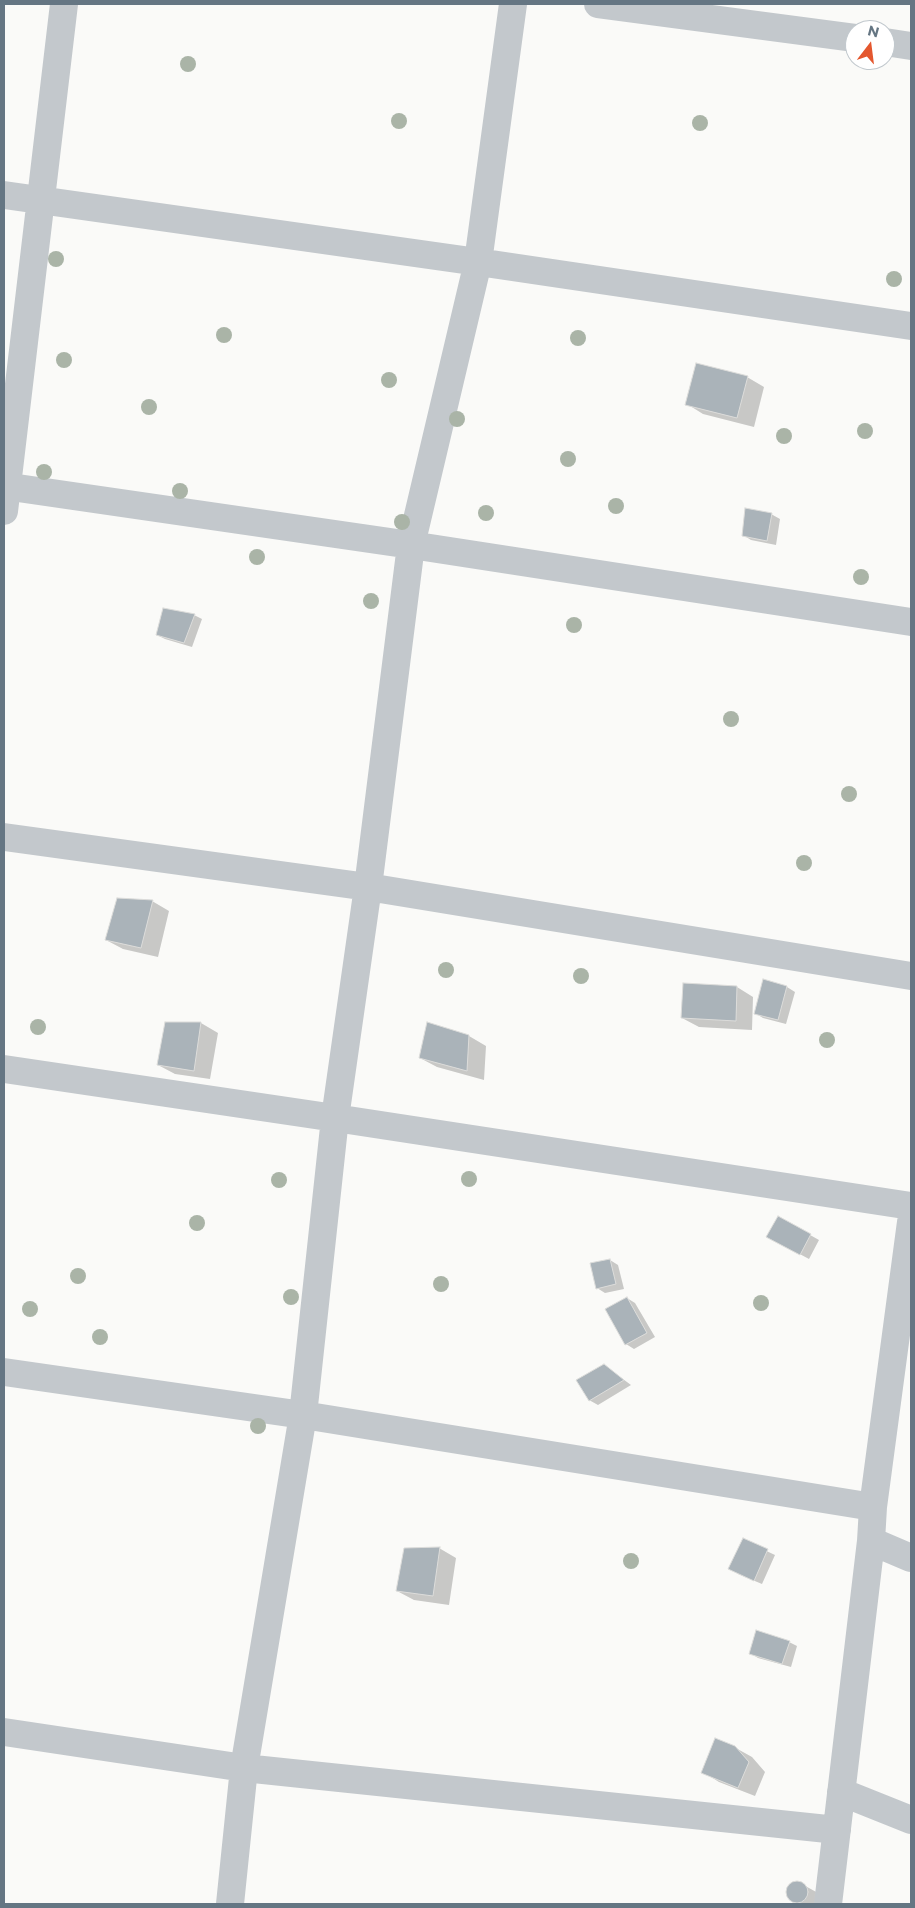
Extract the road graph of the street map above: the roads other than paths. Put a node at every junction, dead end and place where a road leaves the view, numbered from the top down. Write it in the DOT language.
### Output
graph roads {
  1 [pos="64,4"];
  2 [pos="514,4"];
  3 [pos="598,4"];
  4 [pos="845,37"];
  5 [pos="895,44"];
  6 [pos="911,46"];
  7 [pos="4,195"];
  8 [pos="41,201"];
  9 [pos="478,262"];
  10 [pos="911,326"];
  11 [pos="5,495"];
  12 [pos="411,545"];
  13 [pos="911,622"];
  14 [pos="4,837"];
  15 [pos="368,887"];
  16 [pos="911,976"];
  17 [pos="4,1069"];
  18 [pos="336,1118"];
  19 [pos="911,1206"];
  20 [pos="911,1222"];
  21 [pos="4,1372"];
  22 [pos="303,1415"];
  23 [pos="873,1507"];
  24 [pos="872,1542"];
  25 [pos="911,1558"];
  26 [pos="4,1732"];
  27 [pos="244,1768"];
  28 [pos="841,1792"];
  29 [pos="911,1820"];
  30 [pos="837,1830"];
  31 [pos="230,1904"];
  32 [pos="828,1904"];
  1 -- 8 [label="street"];
  2 -- 9 [label="street"];
  3 -- 4 [label="street"];
  5 -- 6 [label="street"];
  7 -- 8 [label="street"];
  8 -- 9 [label="street"];
  8 -- 11 [label="street"];
  9 -- 10 [label="street"];
  9 -- 12 [label="street"];
  11 -- 12 [label="street"];
  12 -- 13 [label="street"];
  12 -- 15 [label="street"];
  14 -- 15 [label="street"];
  15 -- 16 [label="street"];
  15 -- 18 [label="street"];
  17 -- 18 [label="street"];
  18 -- 19 [label="street"];
  18 -- 22 [label="street"];
  20 -- 23 [label="street"];
  21 -- 22 [label="street"];
  22 -- 23 [label="street"];
  22 -- 27 [label="street"];
  23 -- 24 [label="street"];
  24 -- 25 [label="street"];
  24 -- 28 [label="street"];
  26 -- 27 [label="street"];
  27 -- 30 [label="street"];
  27 -- 31 [label="street"];
  28 -- 29 [label="street"];
  28 -- 30 [label="street"];
  30 -- 32 [label="street"];
}
